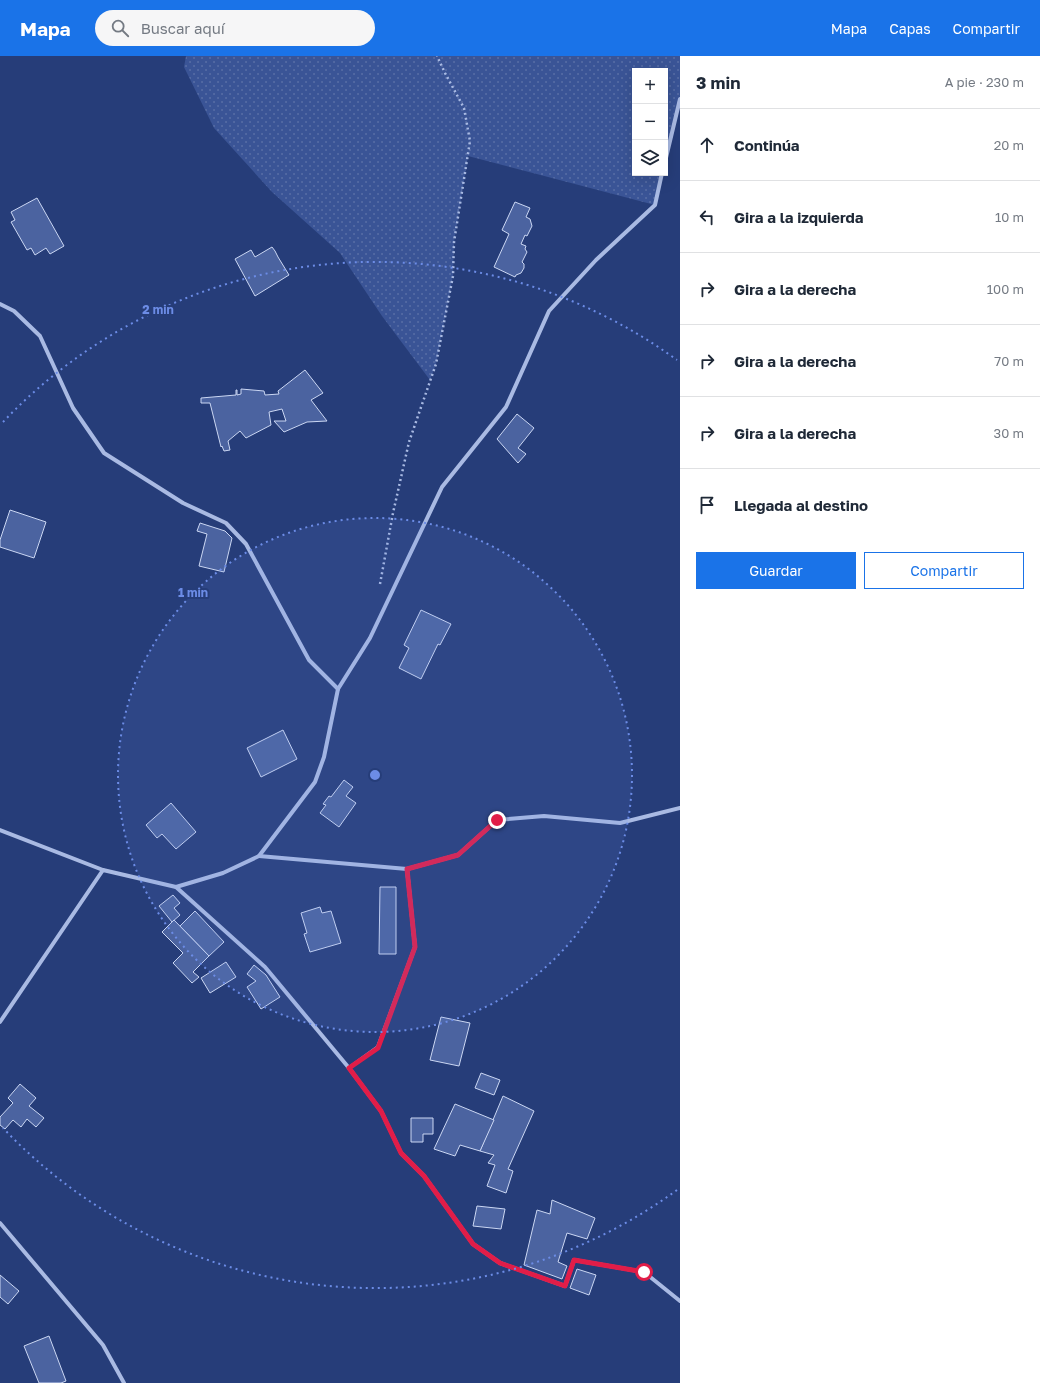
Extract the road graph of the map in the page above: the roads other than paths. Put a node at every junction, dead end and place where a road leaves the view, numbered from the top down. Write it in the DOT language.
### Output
graph roads {
  1 [pos="680,99"];
  2 [pos="668,149"];
  3 [pos="661,176"];
  4 [pos="0,304"];
  5 [pos="338,689"];
  6 [pos="680,808"];
  7 [pos="0,830"];
  8 [pos="259,856"];
  9 [pos="407,869"];
  10 [pos="103,870"];
  11 [pos="176,887"];
  12 [pos="0,1022"];
  13 [pos="349,1068"];
  14 [pos="0,1223"];
  15 [pos="680,1301"];
  16 [pos="124,1383"];
  1 -- 2 [label="street"];
  3 -- 5 [label="street"];
  4 -- 5 [label="street"];
  5 -- 8 [label="street"];
  6 -- 9 [label="street"];
  7 -- 10 [label="street"];
  8 -- 9 [label="street"];
  8 -- 11 [label="street"];
  9 -- 13 [label="street"];
  10 -- 11 [label="street"];
  10 -- 12 [label="street"];
  11 -- 13 [label="street"];
  13 -- 15 [label="street"];
  14 -- 16 [label="street"];
}
